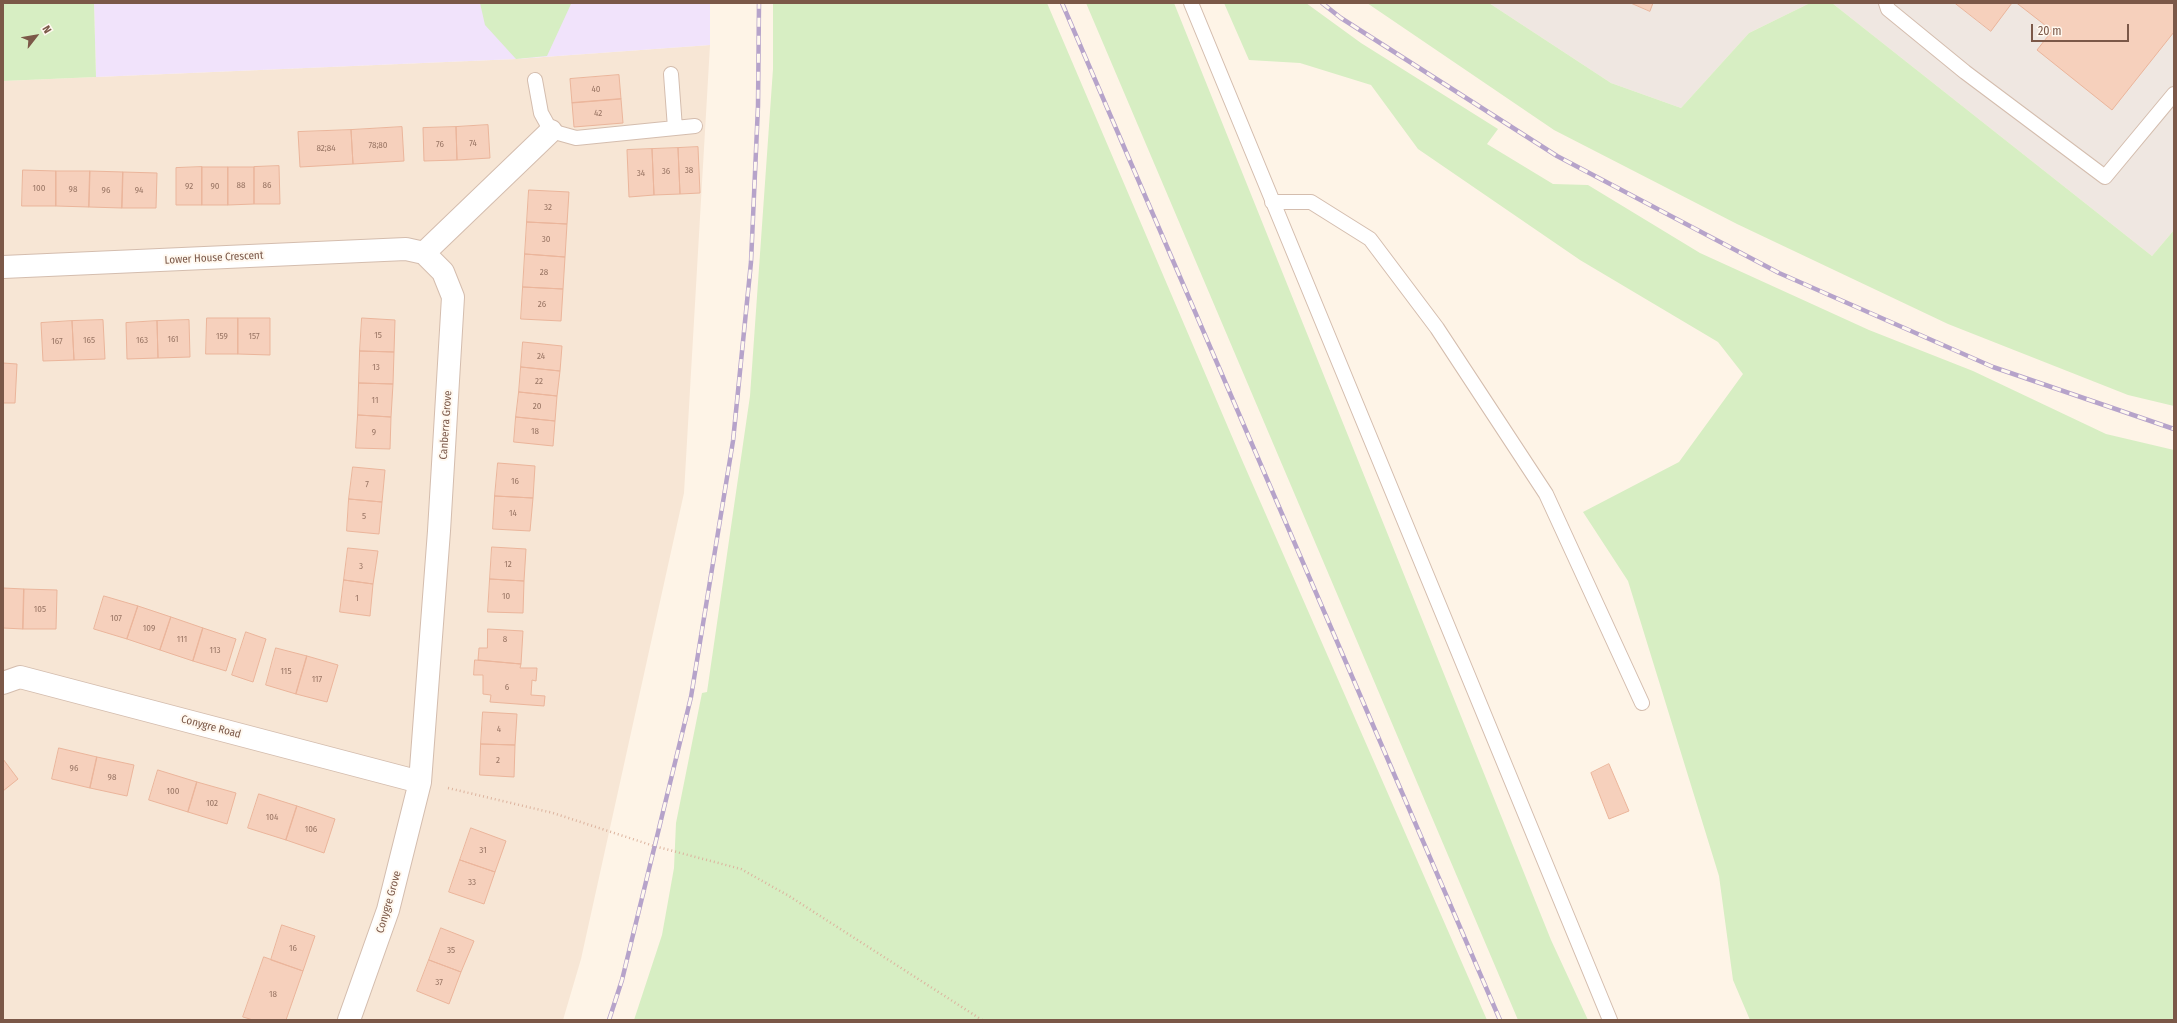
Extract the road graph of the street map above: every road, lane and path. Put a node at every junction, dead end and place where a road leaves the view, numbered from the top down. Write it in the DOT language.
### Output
graph roads {
  1 [pos="1191,3"];
  2 [pos="1886,3"];
  3 [pos="672,74"];
  4 [pos="535,80"];
  5 [pos="2174,94"];
  6 [pos="695,126"];
  7 [pos="675,128"];
  8 [pos="551,131"];
  9 [pos="1272,202"];
  10 [pos="424,253"];
  11 [pos="3,267"];
  12 [pos="3,683"];
  13 [pos="1642,703"];
  14 [pos="420,782"];
  15 [pos="349,1020"];
  16 [pos="982,1020"];
  17 [pos="1610,1020"];
  1 -- 9 [label="lane"];
  2 -- 5 [label="lane"];
  3 -- 7 [label="lane"];
  4 -- 8 [label="lane"];
  6 -- 7 [label="lane"];
  7 -- 8 [label="lane"];
  8 -- 10 [label="street"];
  9 -- 13 [label="lane"];
  9 -- 17 [label="lane"];
  10 -- 11 [label="street, Lower House Crescent"];
  10 -- 14 [label="street, Canberra Grove"];
  12 -- 14 [label="street, Conygre Road"];
  14 -- 15 [label="street, Conygre Grove"];
  14 -- 16 [label="path"];
}
